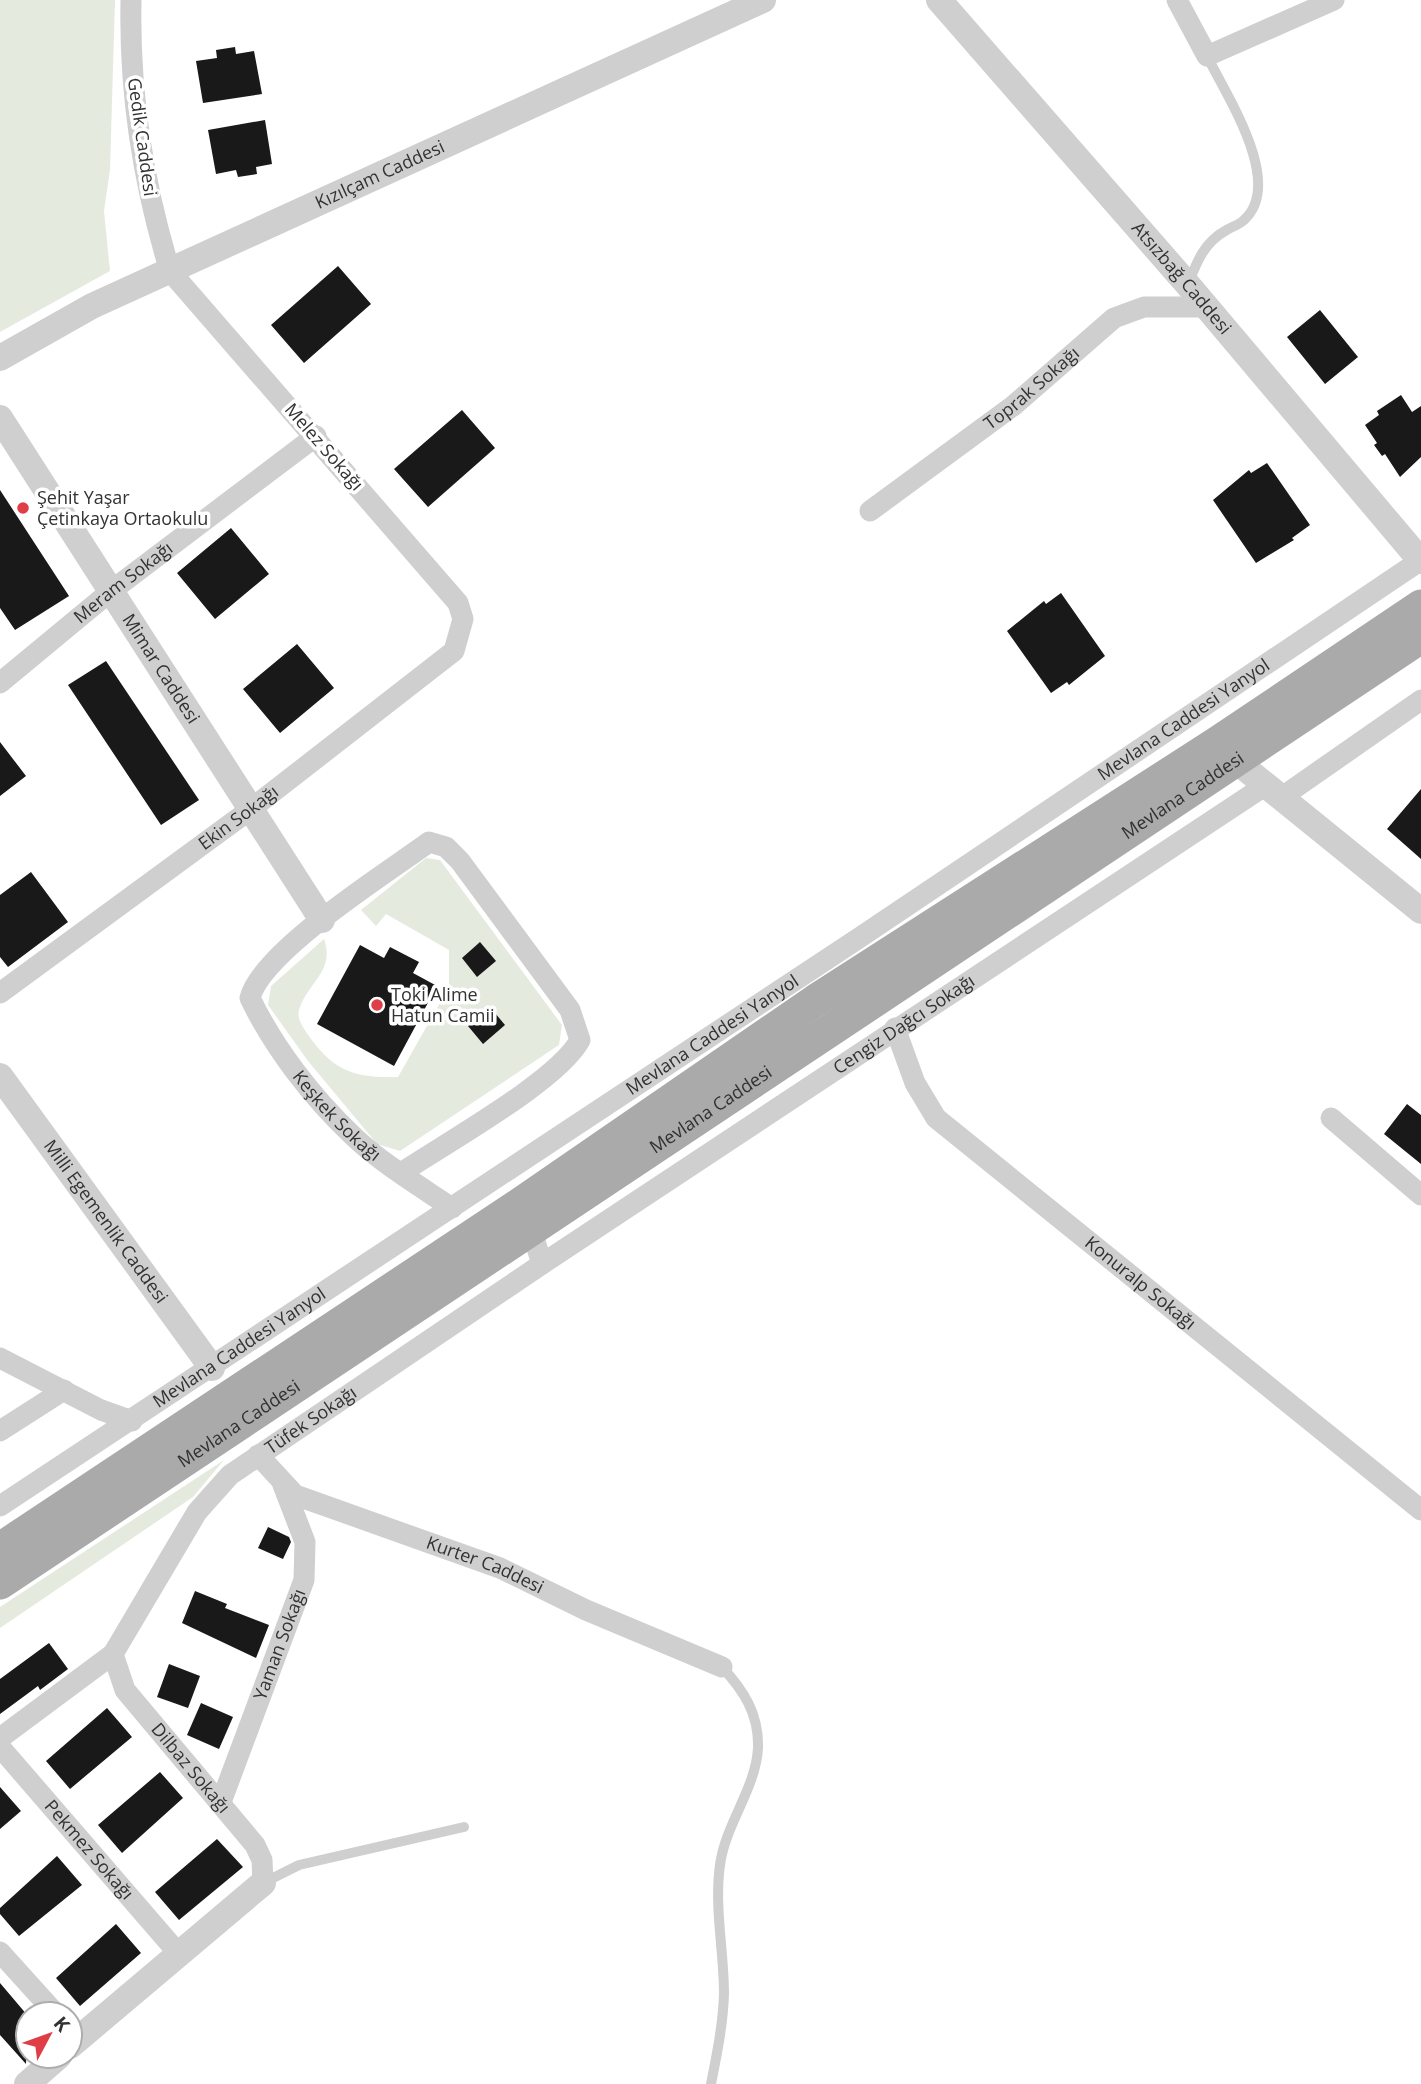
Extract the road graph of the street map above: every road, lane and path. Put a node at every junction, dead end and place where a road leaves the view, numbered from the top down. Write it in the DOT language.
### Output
graph roads {
  1 [pos="131,0"];
  2 [pos="763,0"];
  3 [pos="939,0"];
  4 [pos="1177,0"];
  5 [pos="1335,0"];
  6 [pos="1207,57"];
  7 [pos="170,271"];
  8 [pos="1188,285"];
  9 [pos="1207,307"];
  10 [pos="0,358"];
  11 [pos="0,418"];
  12 [pos="316,436"];
  13 [pos="870,511"];
  14 [pos="1421,560"];
  15 [pos="111,591"];
  16 [pos="1421,606"];
  17 [pos="461,631"];
  18 [pos="1421,637"];
  19 [pos="0,683"];
  20 [pos="1421,701"];
  21 [pos="1236,761"];
  22 [pos="1274,791"];
  23 [pos="251,809"];
  24 [pos="1421,911"];
  25 [pos="322,920"];
  26 [pos="0,993"];
  27 [pos="895,1028"];
  28 [pos="0,1076"];
  29 [pos="1331,1118"];
  30 [pos="401,1173"];
  31 [pos="1421,1195"];
  32 [pos="452,1208"];
  33 [pos="532,1232"];
  34 [pos="542,1264"];
  35 [pos="0,1358"];
  36 [pos="212,1368"];
  37 [pos="64,1390"];
  38 [pos="132,1420"];
  39 [pos="0,1431"];
  40 [pos="258,1455"];
  41 [pos="283,1485"];
  42 [pos="0,1506"];
  43 [pos="1421,1510"];
  44 [pos="0,1549"];
  45 [pos="0,1583"];
  46 [pos="113,1654"];
  47 [pos="722,1667"];
  48 [pos="0,1738"];
  49 [pos="0,1747"];
  50 [pos="221,1802"];
  51 [pos="464,1827"];
  52 [pos="263,1883"];
  53 [pos="0,1952"];
  54 [pos="178,1953"];
  55 [pos="43,2000"];
  56 [pos="84,2029"];
  57 [pos="43,2070"];
  58 [pos="27,2084"];
  59 [pos="711,2084"];
  1 -- 7 [label="street, Gedik Caddesi"];
  2 -- 7 [label="street, Kızılçam Caddesi"];
  3 -- 8 [label="street, Atsızbağ Caddesi"];
  4 -- 6 [label="street"];
  5 -- 6 [label="street"];
  6 -- 8 [label="lane"];
  7 -- 10 [label="street, Kızılçam Caddesi"];
  7 -- 12 [label="street, Melez Sokağı"];
  8 -- 9 [label="street, Atsızbağ Caddesi"];
  9 -- 13 [label="street, Toprak Sokağı"];
  9 -- 14 [label="street, Atsızbağ Caddesi"];
  11 -- 15 [label="street, Mimar Caddesi"];
  12 -- 15 [label="street, Meram Sokağı"];
  12 -- 17 [label="street, Melez Sokağı"];
  14 -- 32 [label="street, Mevlana Caddesi Yanyol"];
  15 -- 19 [label="street, Meram Sokağı"];
  15 -- 23 [label="street, Mimar Caddesi"];
  16 -- 44 [label="main road, Mevlana Caddesi"];
  17 -- 23 [label="street, Ekin Sokağı"];
  18 -- 21 [label="main road, Mevlana Caddesi"];
  20 -- 22 [label="street, Cengiz Dağcı Sokağı"];
  21 -- 22 [label="street"];
  21 -- 33 [label="main road, Mevlana Caddesi"];
  22 -- 24 [label="street"];
  22 -- 27 [label="street, Cengiz Dağcı Sokağı"];
  23 -- 25 [label="street, Mimar Caddesi"];
  23 -- 26 [label="street, Ekin Sokağı"];
  25 -- 30 [label="street, Keşkek Sokağı"];
  25 -- 30 [label="street"];
  27 -- 34 [label="street, Cengiz Dağcı Sokağı"];
  27 -- 43 [label="street, Konuralp Sokağı"];
  28 -- 36 [label="street, Milli Egemenlik Caddesi"];
  29 -- 31 [label="street"];
  30 -- 32 [label="street, Keşkek Sokağı"];
  32 -- 36 [label="street, Mevlana Caddesi Yanyol"];
  33 -- 34 [label="street"];
  33 -- 45 [label="main road, Mevlana Caddesi"];
  34 -- 40 [label="street, Tüfek Sokağı"];
  35 -- 37 [label="street"];
  36 -- 38 [label="street, Mevlana Caddesi Yanyol"];
  37 -- 38 [label="street"];
  37 -- 39 [label="street"];
  38 -- 42 [label="street, Mevlana Caddesi Yanyol"];
  40 -- 41 [label="street, Kurter Caddesi"];
  40 -- 46 [label="street, Tüfek Sokağı"];
  41 -- 47 [label="street, Kurter Caddesi"];
  41 -- 50 [label="street, Yaman Sokağı"];
  46 -- 48 [label="street"];
  46 -- 50 [label="street, Dilbaz Sokağı"];
  47 -- 59 [label="lane"];
  49 -- 54 [label="street, Pekmez Sokağı"];
  50 -- 52 [label="street, Dilbaz Sokağı"];
  51 -- 52 [label="lane"];
  52 -- 54 [label="street"];
  53 -- 55 [label="street"];
  54 -- 56 [label="street"];
  57 -- 58 [label="street"];
}
